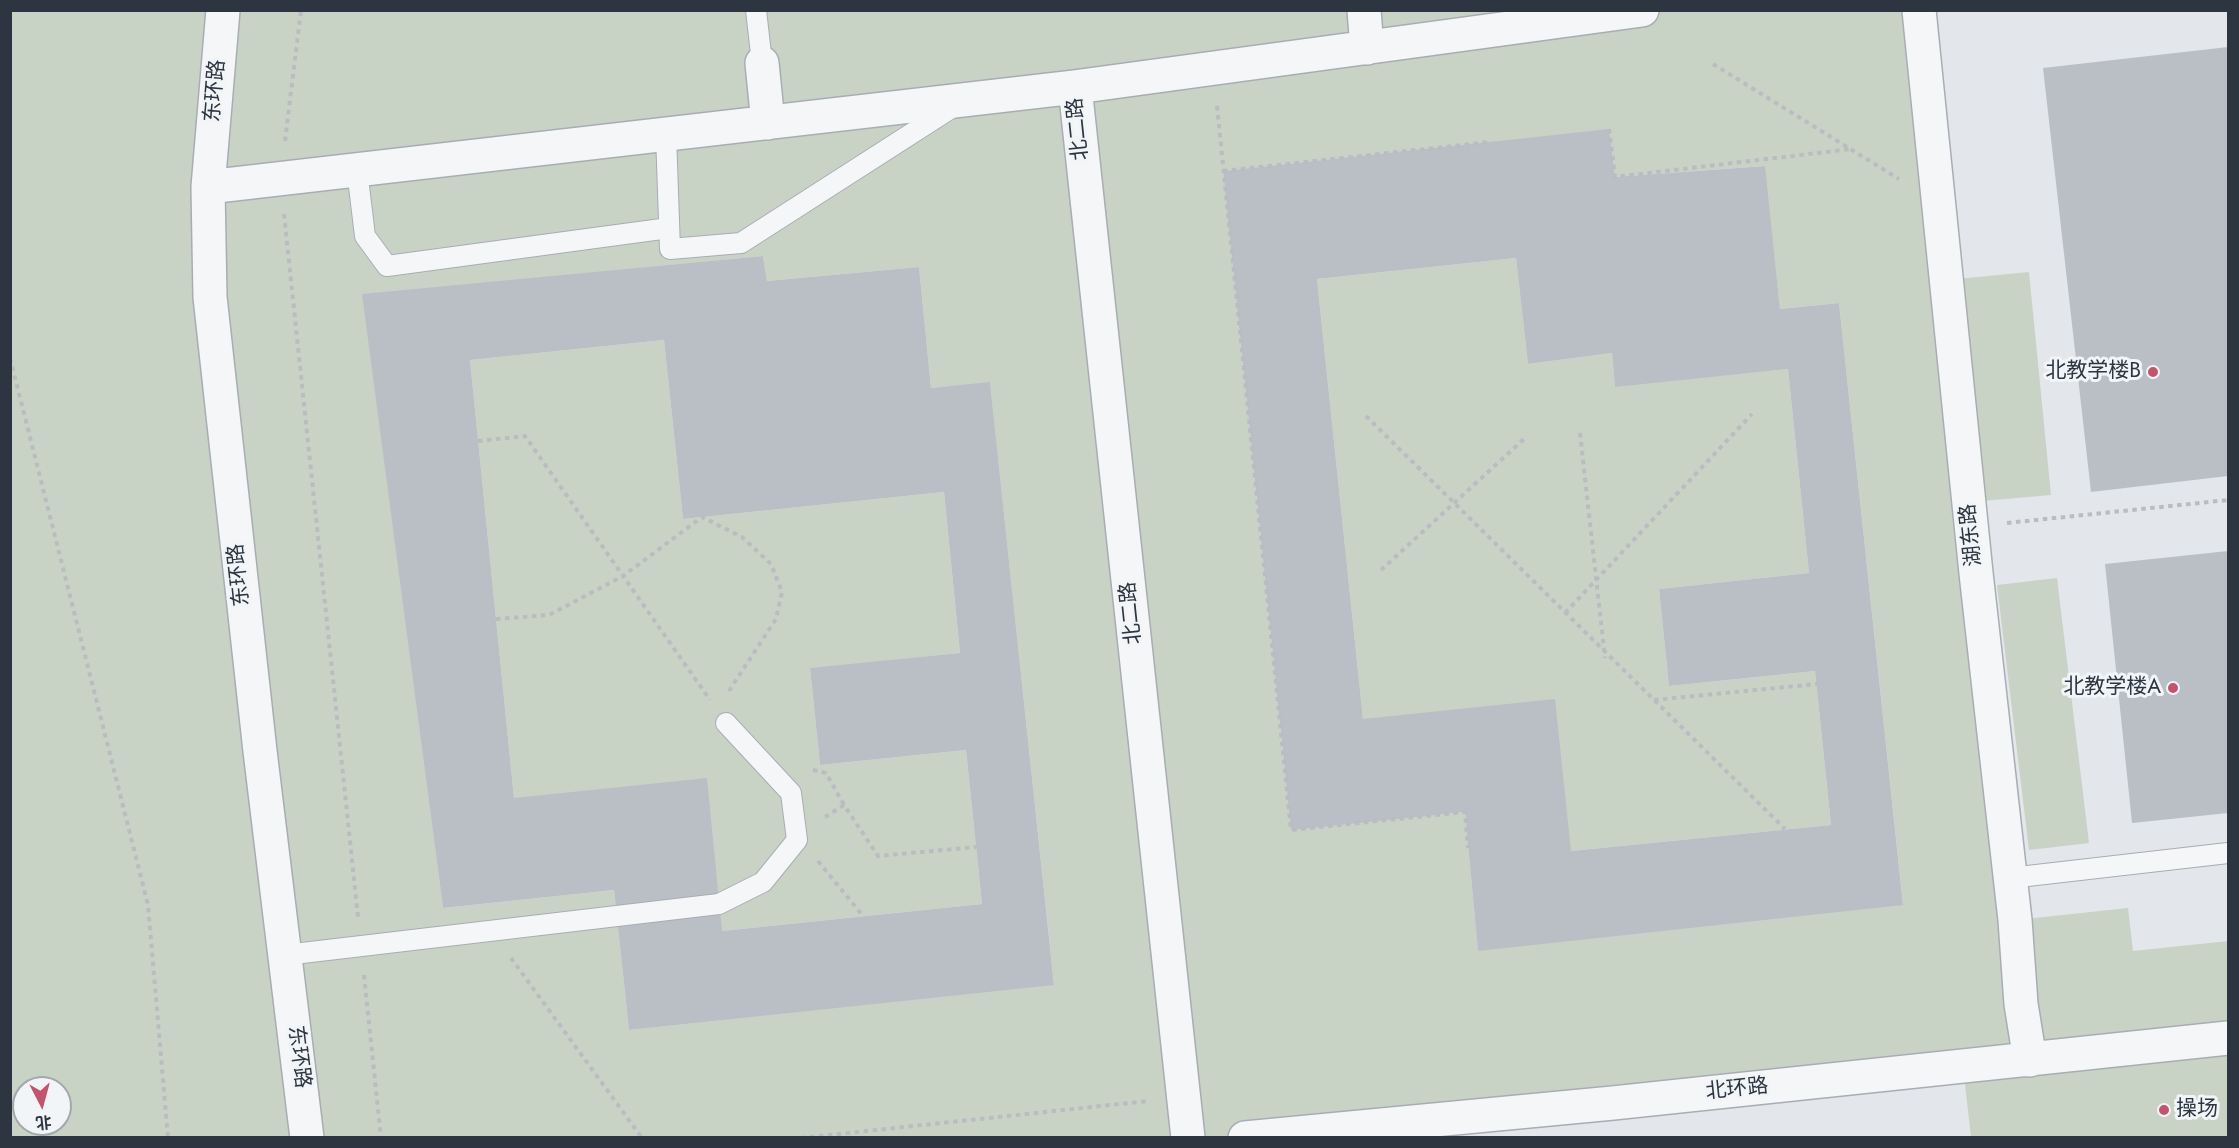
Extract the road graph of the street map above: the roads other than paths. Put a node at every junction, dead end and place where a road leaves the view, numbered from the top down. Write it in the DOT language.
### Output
graph roads {
  1 [pos="223,10"];
  2 [pos="756,10"];
  3 [pos="1364,10"];
  4 [pos="1642,10"];
  5 [pos="1919,10"];
  6 [pos="1367,48"];
  7 [pos="762,63"];
  8 [pos="1075,87"];
  9 [pos="963,100"];
  10 [pos="768,123"];
  11 [pos="666,135"];
  12 [pos="357,170"];
  13 [pos="208,187"];
  14 [pos="669,228"];
  15 [pos="722,717"];
  16 [pos="2229,853"];
  17 [pos="2010,878"];
  18 [pos="285,955"];
  19 [pos="2229,1038"];
  20 [pos="2030,1060"];
  21 [pos="307,1137"];
  22 [pos="1188,1137"];
  23 [pos="1245,1137"];
  1 -- 13 [label="street, 东环路"];
  2 -- 7 [label="lane"];
  3 -- 6 [label="street"];
  4 -- 6 [label="street"];
  5 -- 17 [label="street, 湖东路"];
  6 -- 8 [label="street"];
  7 -- 10 [label="street"];
  8 -- 9 [label="street"];
  8 -- 22 [label="street, 北二路"];
  9 -- 10 [label="street"];
  9 -- 14 [label="lane"];
  10 -- 11 [label="street"];
  11 -- 12 [label="street"];
  11 -- 14 [label="lane"];
  12 -- 13 [label="street"];
  12 -- 14 [label="lane"];
  13 -- 18 [label="street, 东环路"];
  15 -- 18 [label="lane"];
  16 -- 17 [label="lane"];
  17 -- 20 [label="street, 湖东路"];
  18 -- 21 [label="street, 东环路"];
  19 -- 20 [label="street, 北环路"];
  20 -- 23 [label="street, 北环路"];
}
